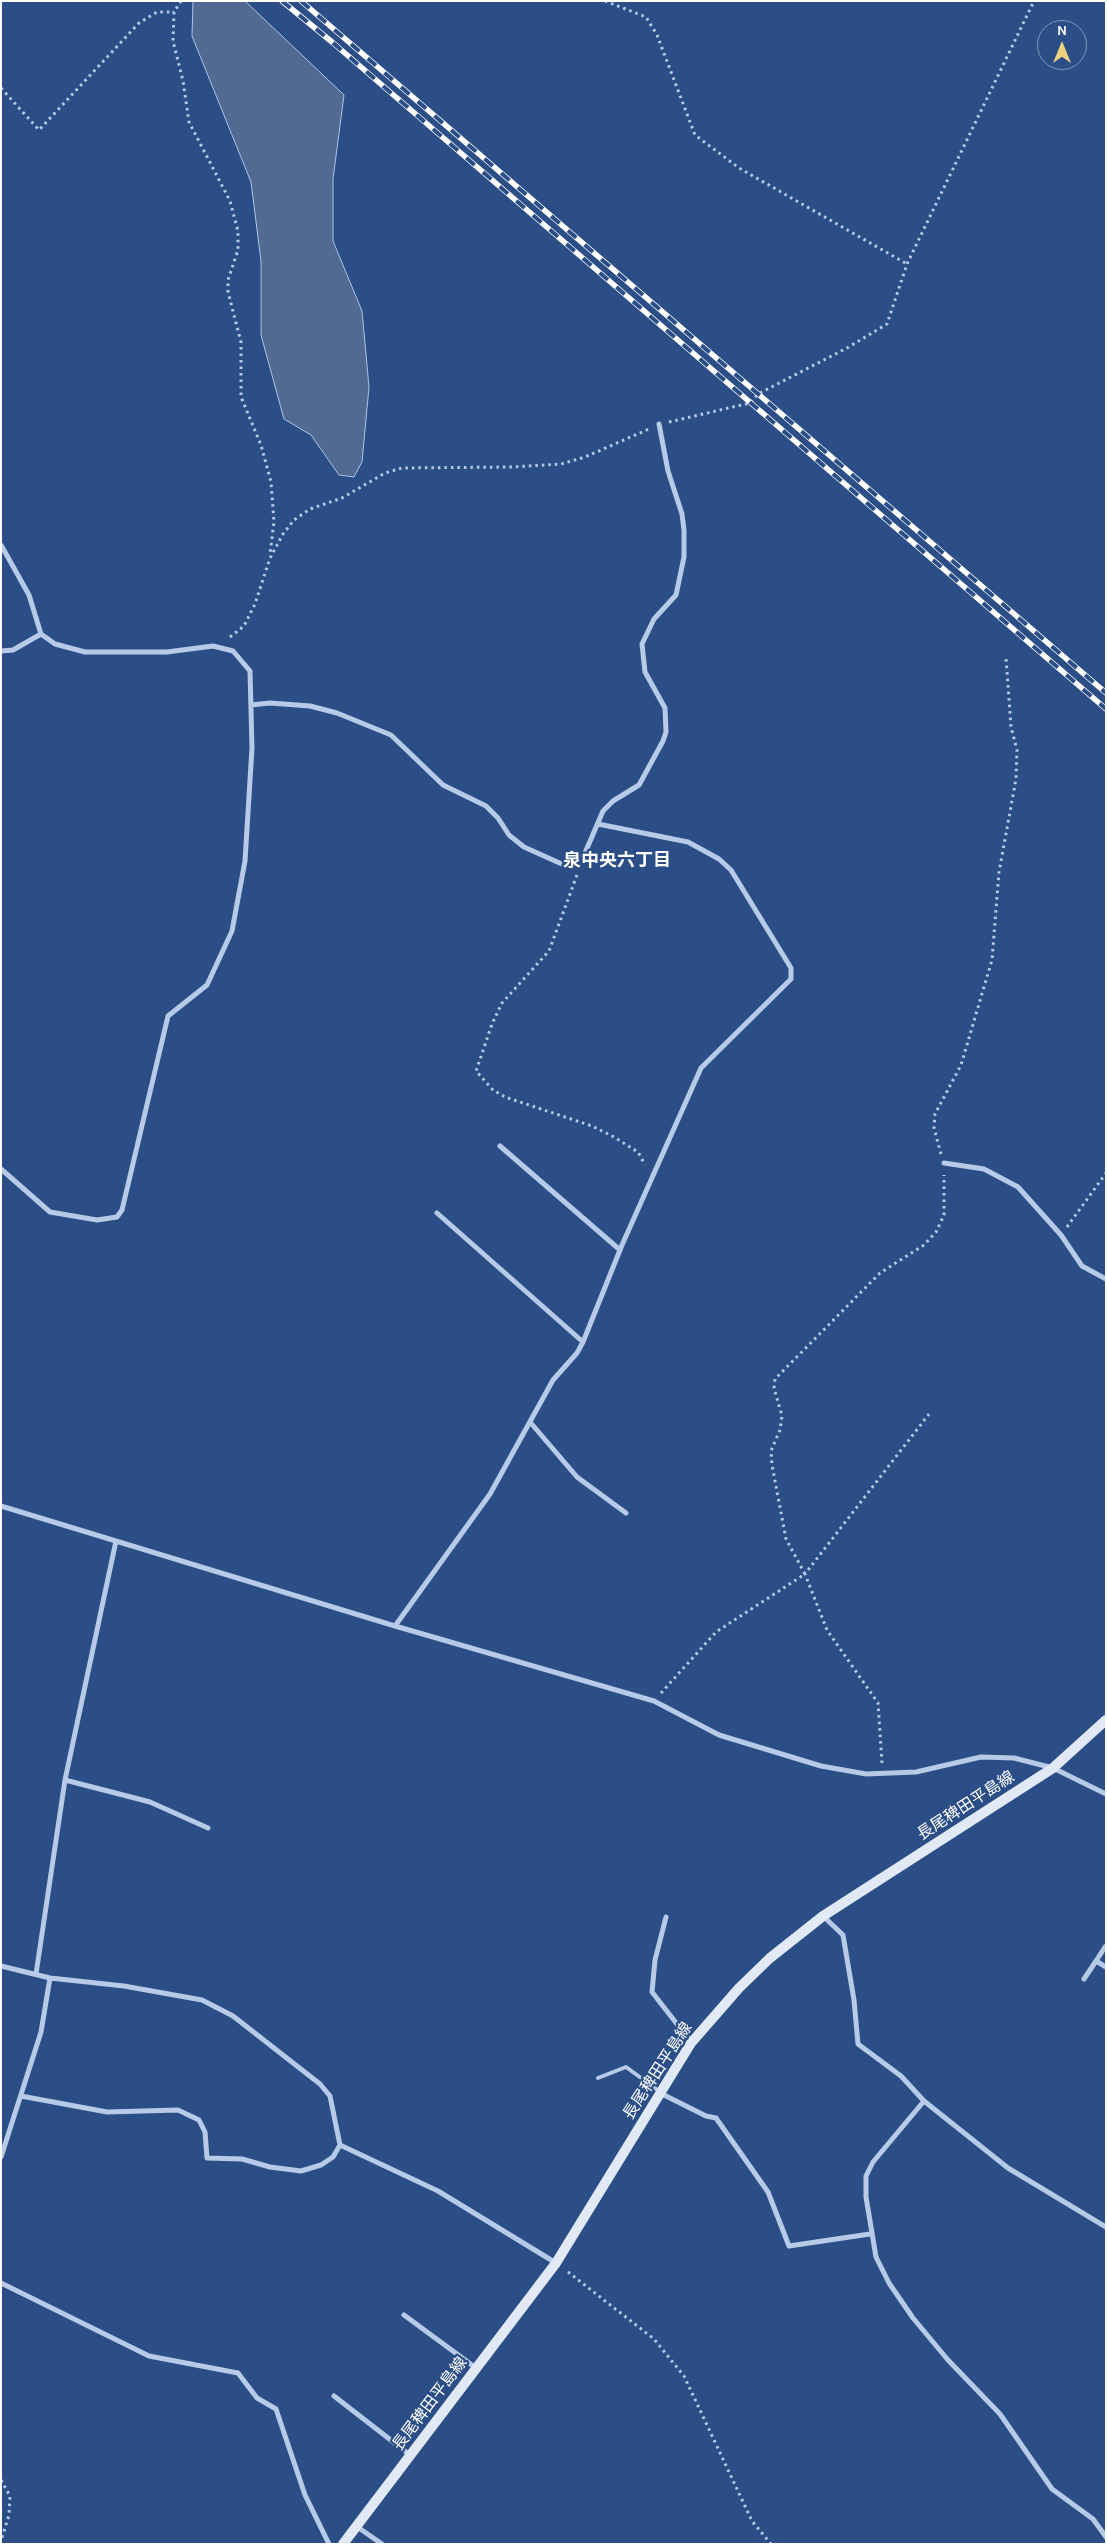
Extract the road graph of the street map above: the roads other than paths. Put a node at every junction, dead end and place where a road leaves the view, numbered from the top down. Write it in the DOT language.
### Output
graph roads {
  1 [pos="658,424"];
  2 [pos="1,545"];
  3 [pos="42,634"];
  4 [pos="1,651"];
  5 [pos="251,705"];
  6 [pos="598,824"];
  7 [pos="500,1146"];
  8 [pos="944,1163"];
  9 [pos="1,1169"];
  10 [pos="437,1213"];
  11 [pos="620,1250"];
  12 [pos="1106,1279"];
  13 [pos="583,1342"];
  14 [pos="530,1422"];
  15 [pos="1,1506"];
  16 [pos="626,1513"];
  17 [pos="116,1541"];
  18 [pos="395,1626"];
  19 [pos="1106,1720"];
  20 [pos="1053,1768"];
  21 [pos="65,1780"];
  22 [pos="1106,1794"];
  23 [pos="208,1828"];
  24 [pos="823,1916"];
  25 [pos="666,1917"];
  26 [pos="1105,1947"];
  27 [pos="1096,1961"];
  28 [pos="1,1966"];
  29 [pos="1106,1967"];
  30 [pos="36,1974"];
  31 [pos="50,1978"];
  32 [pos="1084,1979"];
  33 [pos="691,2043"];
  34 [pos="598,2078"];
  35 [pos="660,2093"];
  36 [pos="21,2096"];
  37 [pos="924,2101"];
  38 [pos="340,2146"];
  39 [pos="1,2157"];
  40 [pos="1106,2227"];
  41 [pos="870,2234"];
  42 [pos="556,2263"];
  43 [pos="1,2283"];
  44 [pos="404,2315"];
  45 [pos="476,2368"];
  46 [pos="334,2396"];
  47 [pos="410,2455"];
  48 [pos="355,2526"];
  49 [pos="1106,2537"];
  50 [pos="330,2544"];
  51 [pos="343,2544"];
  52 [pos="382,2544"];
  1 -- 6 [label="street"];
  2 -- 3 [label="street"];
  3 -- 4 [label="street"];
  3 -- 5 [label="street"];
  5 -- 6 [label="street"];
  5 -- 9 [label="street"];
  6 -- 11 [label="street"];
  7 -- 11 [label="street"];
  8 -- 12 [label="street"];
  10 -- 13 [label="street"];
  11 -- 13 [label="street"];
  13 -- 14 [label="street"];
  14 -- 16 [label="street"];
  14 -- 18 [label="street"];
  15 -- 17 [label="street"];
  17 -- 18 [label="street"];
  17 -- 21 [label="street"];
  18 -- 20 [label="street"];
  19 -- 20 [label="main road, 長尾稗田平島線"];
  20 -- 22 [label="street"];
  20 -- 24 [label="main road, 長尾稗田平島線"];
  21 -- 23 [label="street"];
  21 -- 30 [label="street"];
  24 -- 33 [label="main road, 長尾稗田平島線"];
  24 -- 37 [label="street"];
  25 -- 33 [label="street"];
  26 -- 27 [label="street"];
  27 -- 29 [label="street"];
  27 -- 32 [label="street"];
  28 -- 30 [label="street"];
  30 -- 31 [label="street"];
  31 -- 36 [label="street"];
  31 -- 38 [label="street"];
  33 -- 35 [label="main road, 長尾稗田平島線"];
  34 -- 35 [label="lane"];
  35 -- 41 [label="street"];
  35 -- 42 [label="main road, 長尾稗田平島線"];
  36 -- 38 [label="street"];
  36 -- 39 [label="street"];
  37 -- 40 [label="street"];
  37 -- 41 [label="street"];
  38 -- 42 [label="street"];
  41 -- 49 [label="street"];
  42 -- 45 [label="main road, 長尾稗田平島線"];
  43 -- 50 [label="street"];
  44 -- 45 [label="street"];
  45 -- 47 [label="main road, 長尾稗田平島線"];
  46 -- 47 [label="street"];
  47 -- 48 [label="main road, 長尾稗田平島線"];
  48 -- 51 [label="main road, 長尾稗田平島線"];
  48 -- 52 [label="street"];
}
